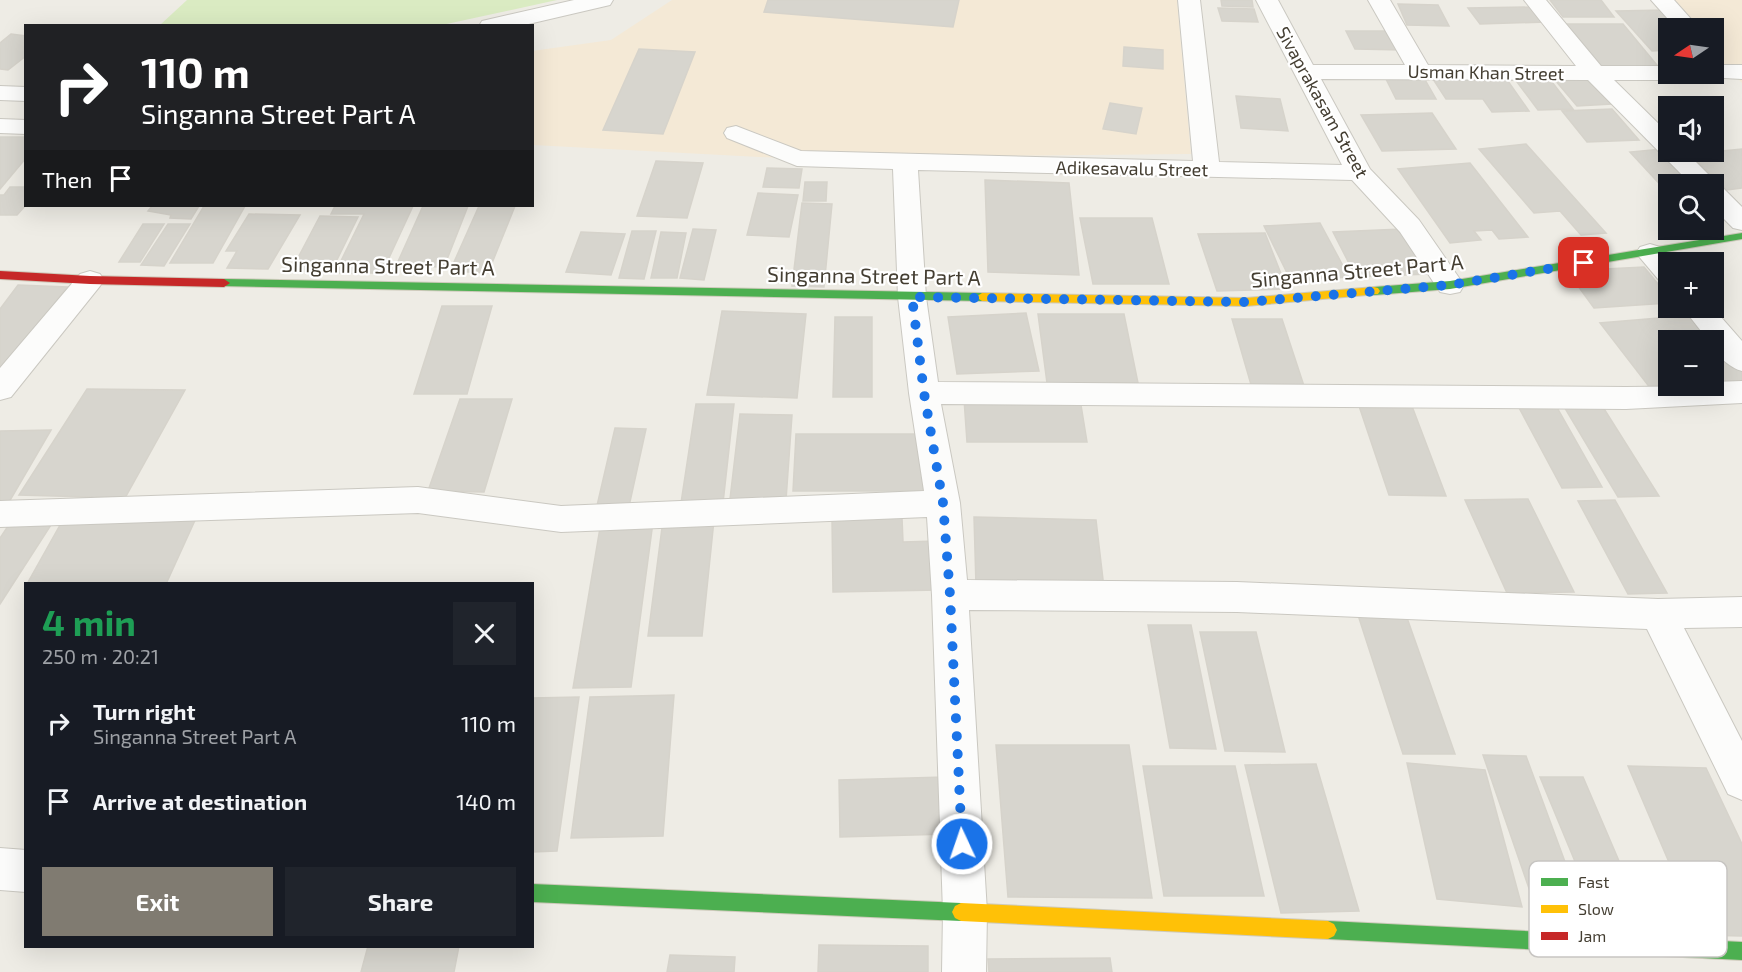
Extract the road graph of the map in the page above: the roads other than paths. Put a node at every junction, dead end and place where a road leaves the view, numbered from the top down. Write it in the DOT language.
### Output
graph roads {
  1 [pos="602,0"];
  2 [pos="1189,0"];
  3 [pos="1267,0"];
  4 [pos="1379,0"];
  5 [pos="1535,0"];
  6 [pos="1662,0"];
  7 [pos="1679,18"];
  8 [pos="499,24"];
  9 [pos="1420,70"];
  10 [pos="1304,72"];
  11 [pos="1658,73"];
  12 [pos="1595,74"];
  13 [pos="0,93"];
  14 [pos="24,94"];
  15 [pos="0,126"];
  16 [pos="24,127"];
  17 [pos="736,133"];
  18 [pos="1658,137"];
  19 [pos="905,162"];
  20 [pos="1682,162"];
  21 [pos="1207,170"];
  22 [pos="1359,173"];
  23 [pos="1695,174"];
  24 [pos="1724,204"];
  25 [pos="1742,222"];
  26 [pos="1742,236"];
  27 [pos="1693,252"];
  28 [pos="1658,263"];
  29 [pos="0,275"];
  30 [pos="90,280"];
  31 [pos="1450,285"];
  32 [pos="912,297"];
  33 [pos="1705,318"];
  34 [pos="1742,361"];
  35 [pos="0,389"];
  36 [pos="1742,392"];
  37 [pos="924,393"];
  38 [pos="943,503"];
  39 [pos="0,514"];
  40 [pos="950,595"];
  41 [pos="1742,612"];
  42 [pos="1658,614"];
  43 [pos="1742,781"];
  44 [pos="0,869"];
  45 [pos="24,871"];
  46 [pos="534,893"];
  47 [pos="965,912"];
  48 [pos="1529,940"];
  49 [pos="1727,950"];
  50 [pos="1742,951"];
  51 [pos="964,972"];
  1 -- 8 [label="street"];
  2 -- 21 [label="street"];
  3 -- 10 [label="street, Sivaprakasam Street"];
  4 -- 9 [label="street"];
  5 -- 12 [label="street"];
  6 -- 7 [label="street"];
  9 -- 10 [label="street, Usman Khan Street"];
  9 -- 12 [label="street, Usman Khan Street"];
  10 -- 22 [label="street, Sivaprakasam Street"];
  11 -- 12 [label="street, Usman Khan Street"];
  12 -- 18 [label="street"];
  13 -- 14 [label="street"];
  15 -- 16 [label="street"];
  17 -- 19 [label="street, Adikesavalu Street"];
  19 -- 21 [label="street, Adikesavalu Street"];
  19 -- 32 [label="street"];
  20 -- 23 [label="street"];
  21 -- 22 [label="street, Adikesavalu Street"];
  22 -- 31 [label="street, Sivaprakasam Street"];
  24 -- 25 [label="street"];
  26 -- 27 [label="street, Singanna Street Part A"];
  28 -- 31 [label="street, Singanna Street Part A"];
  29 -- 30 [label="street, Singanna Street Part A"];
  30 -- 32 [label="street, Singanna Street Part A"];
  30 -- 35 [label="street"];
  31 -- 32 [label="street, Singanna Street Part A"];
  32 -- 37 [label="street"];
  33 -- 34 [label="street"];
  36 -- 37 [label="street"];
  37 -- 38 [label="street"];
  38 -- 39 [label="street"];
  38 -- 40 [label="street"];
  40 -- 42 [label="street"];
  40 -- 47 [label="street"];
  41 -- 42 [label="street"];
  42 -- 43 [label="street"];
  44 -- 45 [label="street"];
  46 -- 47 [label="street"];
  47 -- 48 [label="street"];
  47 -- 51 [label="street"];
  49 -- 50 [label="street"];
}
